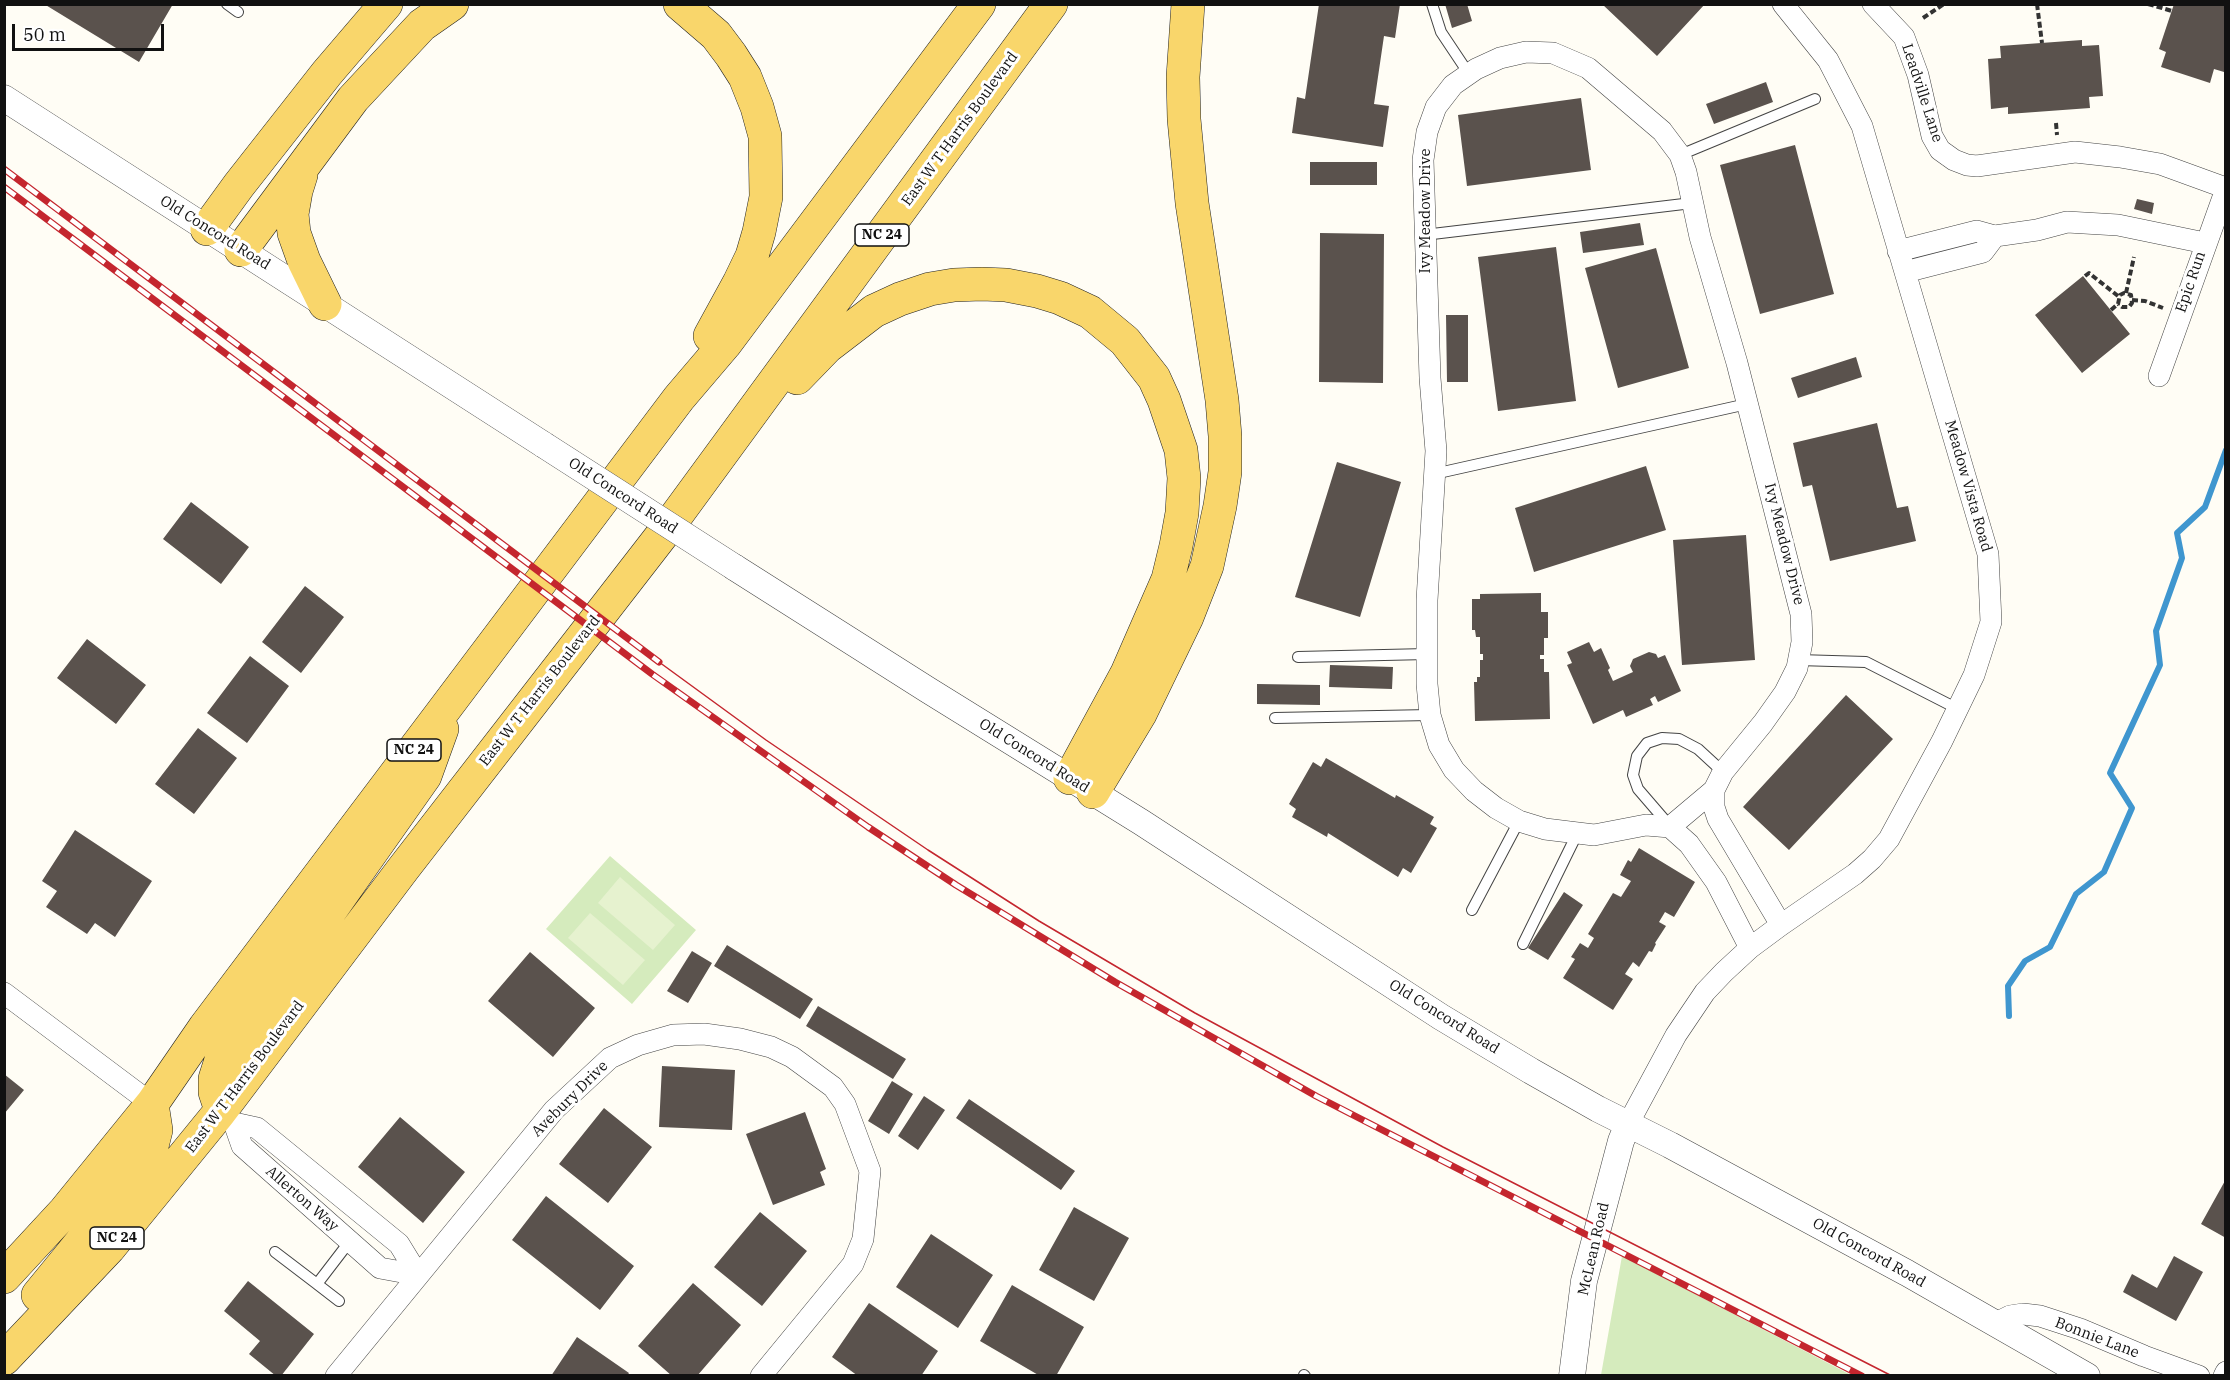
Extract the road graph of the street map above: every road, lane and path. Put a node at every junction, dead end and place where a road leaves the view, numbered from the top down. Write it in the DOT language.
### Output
graph roads {
  1 [pos="227,4"];
  2 [pos="386,4"];
  3 [pos="452,4"];
  4 [pos="680,4"];
  5 [pos="979,4"];
  6 [pos="1051,4"];
  7 [pos="1188,4"];
  8 [pos="1432,4"];
  9 [pos="1783,4"];
  10 [pos="1873,4"];
  11 [pos="1944,4"];
  12 [pos="2037,4"];
  13 [pos="2148,4"];
  14 [pos="2172,10"];
  15 [pos="238,12"];
  16 [pos="1923,18"];
  17 [pos="2042,43"];
  18 [pos="1469,74"];
  19 [pos="4,98"];
  20 [pos="1815,99"];
  21 [pos="1680,155"];
  22 [pos="305,164"];
  23 [pos="2226,189"];
  24 [pos="1692,203"];
  25 [pos="207,229"];
  26 [pos="1424,235"];
  27 [pos="1960,235"];
  28 [pos="1995,236"];
  29 [pos="2205,243"];
  30 [pos="241,250"];
  31 [pos="1898,251"];
  32 [pos="1965,256"];
  33 [pos="2134,257"];
  34 [pos="1905,272"];
  35 [pos="2085,276"];
  36 [pos="2126,293"];
  37 [pos="2118,297"];
  38 [pos="2132,300"];
  39 [pos="2150,303"];
  40 [pos="325,304"];
  41 [pos="2118,304"];
  42 [pos="2111,310"];
  43 [pos="2159,376"];
  44 [pos="678,398"];
  45 [pos="1747,404"];
  46 [pos="712,465"];
  47 [pos="1434,474"];
  48 [pos="1427,654"];
  49 [pos="1298,657"];
  50 [pos="1798,660"];
  51 [pos="456,694"];
  52 [pos="1958,709"];
  53 [pos="1430,715"];
  54 [pos="1275,718"];
  55 [pos="1718,781"];
  56 [pos="1082,785"];
  57 [pos="1519,821"];
  58 [pos="1670,826"];
  59 [pos="1577,834"];
  60 [pos="1472,910"];
  61 [pos="1781,925"];
  62 [pos="1522,944"];
  63 [pos="1750,948"];
  64 [pos="4,993"];
  65 [pos="152,1104"];
  66 [pos="227,1117"];
  67 [pos="1628,1124"];
  68 [pos="350,1241"];
  69 [pos="275,1252"];
  70 [pos="418,1275"];
  71 [pos="4,1277"];
  72 [pos="317,1284"];
  73 [pos="339,1301"];
  74 [pos="1994,1324"];
  75 [pos="4,1333"];
  76 [pos="4,1359"];
  77 [pos="336,1376"];
  78 [pos="761,1376"];
  79 [pos="1572,1376"];
  80 [pos="2087,1376"];
  81 [pos="2199,1376"];
  1 -- 15 [label="lane"];
  2 -- 25 [label="main road"];
  3 -- 22 [label="main road"];
  4 -- 44 [label="main road"];
  5 -- 44 [label="main road, NC 24"];
  6 -- 46 [label="main road, East W T Harris Boulevard / NC 24"];
  7 -- 56 [label="main road"];
  8 -- 18 [label="lane"];
  9 -- 31 [label="street, Meadow Vista Road"];
  10 -- 23 [label="street, Leadville Lane"];
  11 -- 16 [label="path"];
  12 -- 17 [label="path"];
  13 -- 14 [label="path"];
  18 -- 21 [label="street, Ivy Meadow Drive"];
  18 -- 26 [label="street, Ivy Meadow Drive"];
  19 -- 25 [label="street, Old Concord Road"];
  20 -- 21 [label="lane"];
  21 -- 24 [label="street, Ivy Meadow Drive"];
  22 -- 30 [label="main road"];
  22 -- 40 [label="main road"];
  23 -- 29 [label="street, Epic Run"];
  24 -- 26 [label="lane"];
  24 -- 45 [label="street, Ivy Meadow Drive"];
  25 -- 30 [label="street, Old Concord Road"];
  26 -- 47 [label="street, Ivy Meadow Drive"];
  27 -- 28 [label="street"];
  27 -- 31 [label="street"];
  27 -- 32 [label="street"];
  28 -- 29 [label="street"];
  28 -- 32 [label="street"];
  29 -- 43 [label="street, Epic Run"];
  30 -- 40 [label="street, Old Concord Road"];
  31 -- 34 [label="street, Meadow Vista Road"];
  32 -- 34 [label="street"];
  33 -- 36 [label="path"];
  34 -- 52 [label="street, Meadow Vista Road"];
  35 -- 37 [label="path"];
  36 -- 37 [label="path"];
  36 -- 38 [label="path"];
  37 -- 41 [label="path"];
  38 -- 39 [label="path"];
  38 -- 41 [label="path"];
  40 -- 56 [label="street, Old Concord Road, bridge"];
  41 -- 42 [label="path"];
  44 -- 51 [label="main road, NC 24"];
  45 -- 47 [label="lane"];
  45 -- 50 [label="street, Ivy Meadow Drive"];
  46 -- 56 [label="main road"];
  46 -- 66 [label="main road, East W T Harris Boulevard / NC 24"];
  47 -- 48 [label="street, Ivy Meadow Drive"];
  48 -- 49 [label="lane"];
  48 -- 53 [label="street, Ivy Meadow Drive"];
  50 -- 52 [label="lane"];
  50 -- 55 [label="street, Ivy Meadow Drive"];
  51 -- 65 [label="main road, NC 24"];
  51 -- 66 [label="main road"];
  52 -- 61 [label="street, Meadow Vista Road"];
  53 -- 54 [label="lane"];
  53 -- 57 [label="street, Ivy Meadow Drive"];
  55 -- 58 [label="street"];
  55 -- 58 [label="lane"];
  55 -- 61 [label="street"];
  56 -- 67 [label="street, Old Concord Road"];
  57 -- 59 [label="street, Ivy Meadow Drive"];
  57 -- 60 [label="lane"];
  58 -- 59 [label="street, Ivy Meadow Drive"];
  58 -- 63 [label="street"];
  59 -- 62 [label="lane"];
  61 -- 63 [label="street, Meadow Vista Road"];
  63 -- 67 [label="street, Meadow Vista Road"];
  64 -- 65 [label="street"];
  65 -- 71 [label="main road, NC 24"];
  65 -- 75 [label="main road"];
  66 -- 68 [label="street, Allerton Way"];
  66 -- 70 [label="street, Allerton Way"];
  66 -- 76 [label="main road, East W T Harris Boulevard / NC 24"];
  67 -- 74 [label="street, Old Concord Road"];
  67 -- 79 [label="street, McLean Road"];
  68 -- 70 [label="street, Allerton Way"];
  68 -- 72 [label="lane"];
  69 -- 72 [label="lane"];
  70 -- 77 [label="street, Avebury Drive"];
  70 -- 78 [label="street, Avebury Drive"];
  72 -- 73 [label="lane"];
  74 -- 80 [label="street, Old Concord Road"];
  74 -- 81 [label="street, Bonnie Lane"];
}
